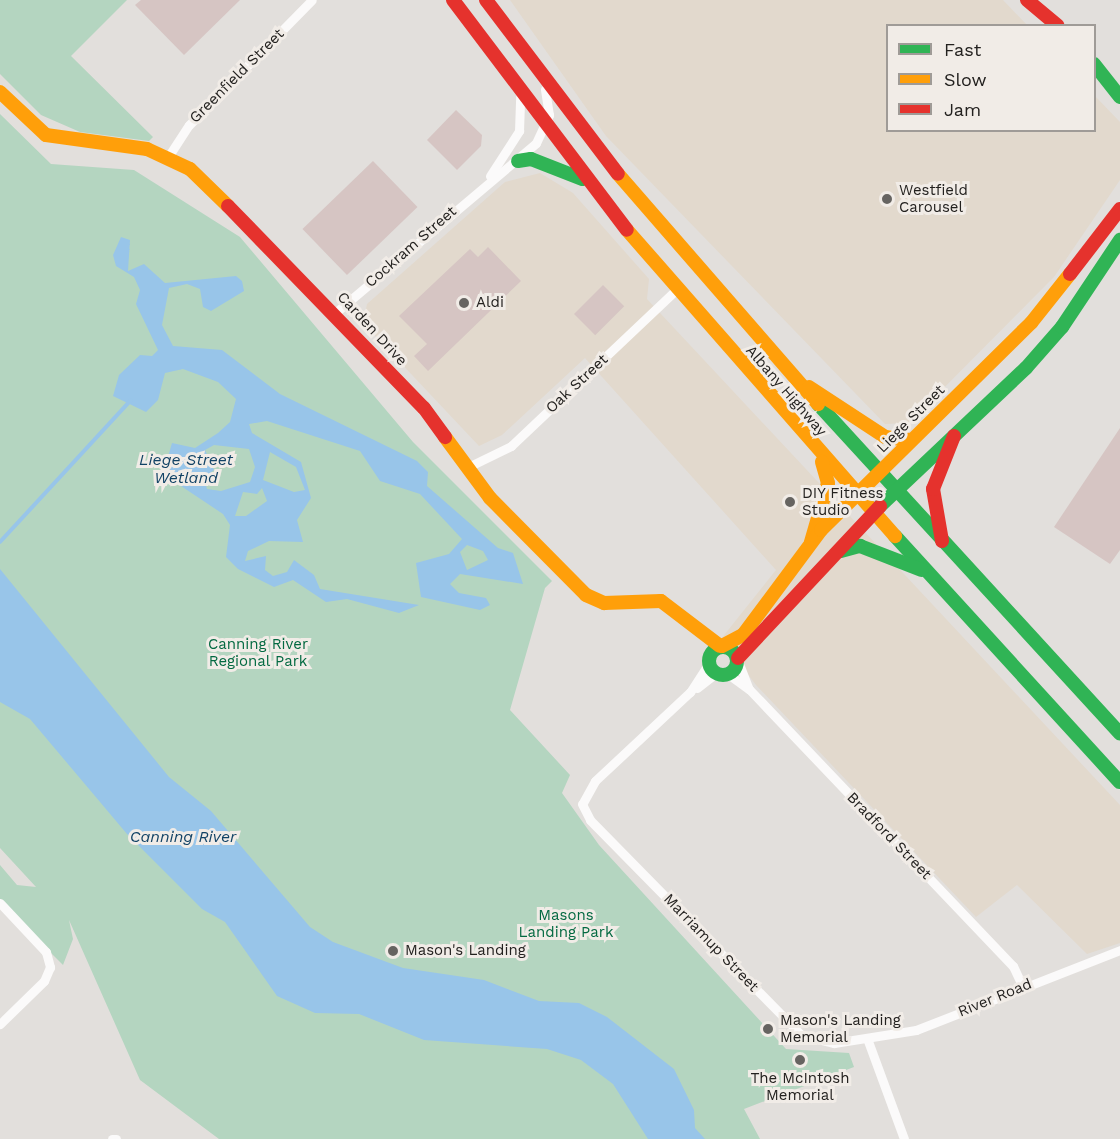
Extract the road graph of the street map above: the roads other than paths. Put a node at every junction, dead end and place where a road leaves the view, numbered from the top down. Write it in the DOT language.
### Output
graph roads {
  1 [pos="312,0"];
  2 [pos="453,0"];
  3 [pos="486,0"];
  4 [pos="1028,0"];
  5 [pos="1040,0"];
  6 [pos="1056,24"];
  7 [pos="1056,24"];
  8 [pos="1096,65"];
  9 [pos="543,81"];
  10 [pos="1114,83"];
  11 [pos="0,92"];
  12 [pos="519,95"];
  13 [pos="1120,97"];
  14 [pos="547,121"];
  15 [pos="168,156"];
  16 [pos="518,161"];
  17 [pos="585,180"];
  18 [pos="487,181"];
  19 [pos="1120,209"];
  20 [pos="1120,240"];
  21 [pos="677,289"];
  22 [pos="335,313"];
  23 [pos="791,376"];
  24 [pos="954,436"];
  25 [pos="910,440"];
  26 [pos="820,455"];
  27 [pos="468,467"];
  28 [pos="880,472"];
  29 [pos="896,490"];
  30 [pos="856,496"];
  31 [pos="874,516"];
  32 [pos="811,542"];
  33 [pos="943,543"];
  34 [pos="841,551"];
  35 [pos="925,572"];
  36 [pos="738,659"];
  37 [pos="717,660"];
  38 [pos="749,689"];
  39 [pos="1120,733"];
  40 [pos="1120,782"];
  41 [pos="583,797"];
  42 [pos="0,903"];
  43 [pos="1120,950"];
  44 [pos="1023,987"];
  45 [pos="0,1024"];
  46 [pos="868,1041"];
  47 [pos="904,1139"];
  1 -- 15 [label="street, Greenfield Street"];
  2 -- 12 [label="main road, Albany Highway"];
  3 -- 9 [label="main road, Albany Highway"];
  4 -- 6 [label="main road"];
  5 -- 7 [label="main road"];
  8 -- 10 [label="main road"];
  9 -- 14 [label="street"];
  9 -- 23 [label="main road, Albany Highway"];
  10 -- 13 [label="main road"];
  11 -- 15 [label="main road, Carden Drive"];
  12 -- 14 [label="main road, Albany Highway"];
  12 -- 18 [label="street, Cockram Street"];
  14 -- 16 [label="street, Cockram Street"];
  14 -- 17 [label="main road, Albany Highway"];
  15 -- 22 [label="main road, Carden Drive"];
  16 -- 17 [label="main road"];
  16 -- 18 [label="street, Cockram Street"];
  17 -- 21 [label="main road, Albany Highway"];
  18 -- 22 [label="street, Cockram Street"];
  19 -- 25 [label="main road, Liege Street"];
  20 -- 24 [label="main road, Liege Street"];
  21 -- 26 [label="main road, Albany Highway"];
  21 -- 27 [label="street, Oak Street"];
  22 -- 27 [label="main road, Carden Drive"];
  23 -- 25 [label="main road"];
  23 -- 28 [label="main road, Albany Highway"];
  24 -- 29 [label="main road, Liege Street"];
  24 -- 33 [label="main road"];
  25 -- 28 [label="main road, Liege Street"];
  26 -- 30 [label="main road, Albany Highway"];
  26 -- 32 [label="main road"];
  27 -- 37 [label="main road, Carden Drive"];
  28 -- 29 [label="main road, Albany Highway"];
  28 -- 30 [label="main road, Liege Street"];
  29 -- 31 [label="main road, Liege Street"];
  29 -- 33 [label="main road, Albany Highway"];
  30 -- 31 [label="main road, Albany Highway"];
  30 -- 32 [label="main road, Liege Street"];
  31 -- 34 [label="main road, Liege Street"];
  31 -- 35 [label="main road, Albany Highway"];
  32 -- 37 [label="main road, Liege Street"];
  33 -- 39 [label="main road, Albany Highway"];
  34 -- 35 [label="main road"];
  34 -- 36 [label="main road, Liege Street"];
  35 -- 40 [label="main road, Albany Highway"];
  36 -- 37 [label="main road"];
  36 -- 37 [label="main road, Liege Street"];
  36 -- 38 [label="street, Bradford Street"];
  37 -- 38 [label="street, Bradford Street"];
  37 -- 41 [label="street, Liege Street"];
  38 -- 44 [label="street, Bradford Street"];
  41 -- 46 [label="street, Marriamup Street"];
  42 -- 45 [label="street"];
  43 -- 44 [label="street, River Road"];
  44 -- 46 [label="street, River Road"];
  46 -- 47 [label="street"];
}
